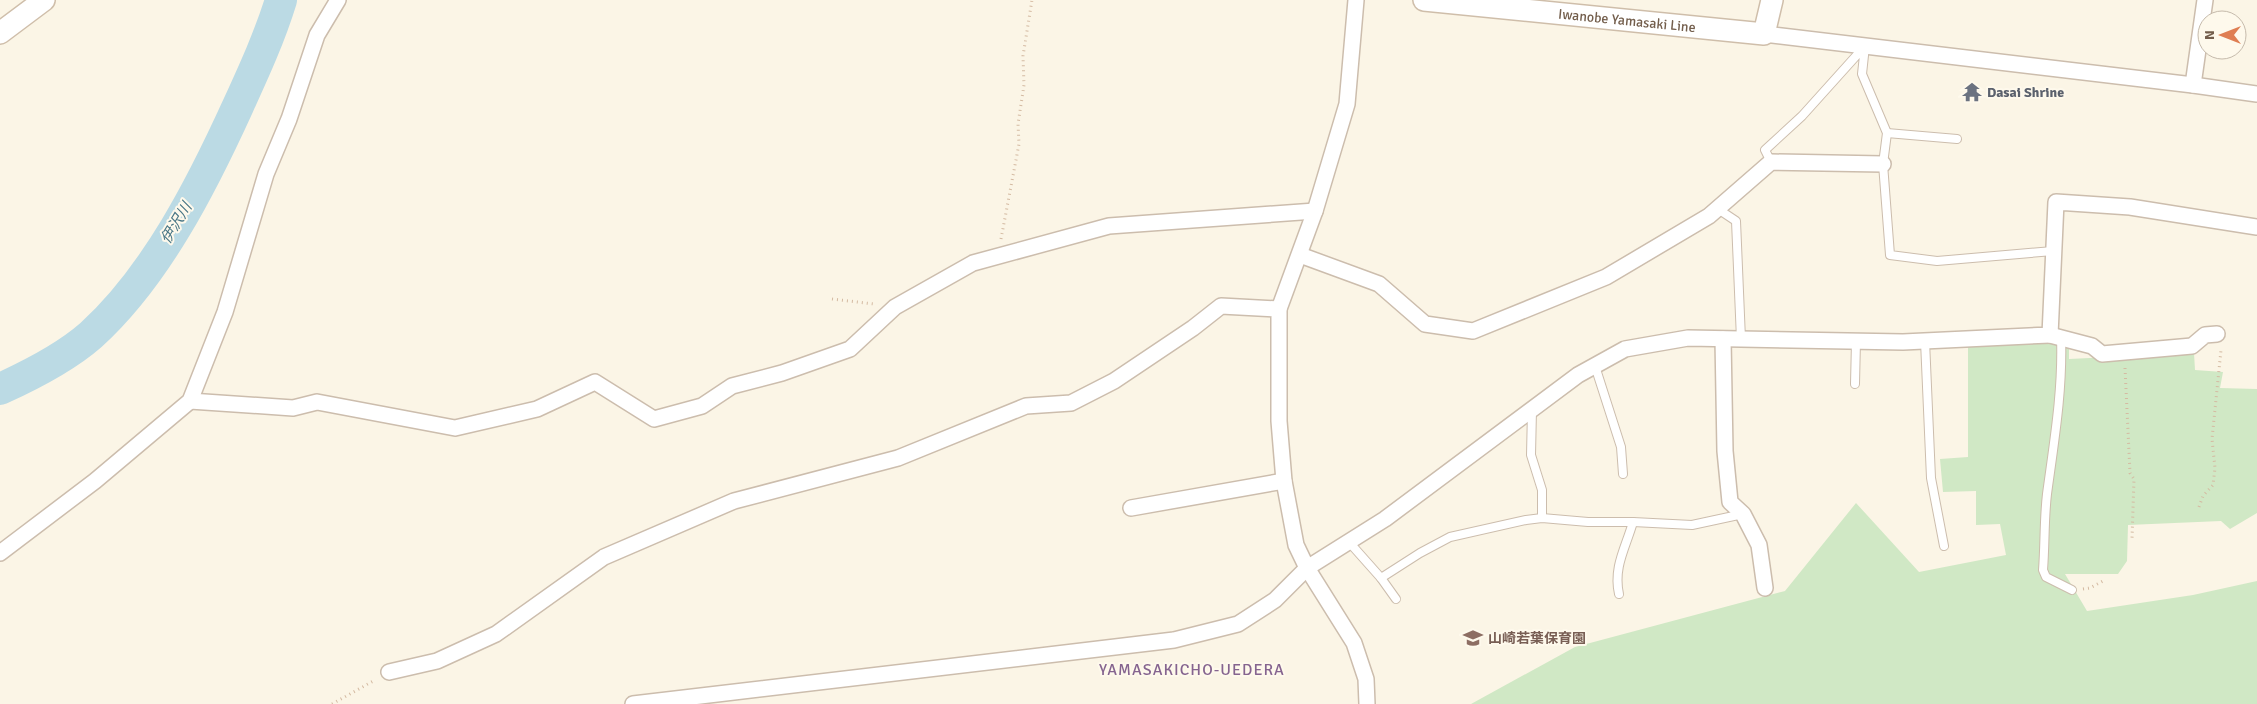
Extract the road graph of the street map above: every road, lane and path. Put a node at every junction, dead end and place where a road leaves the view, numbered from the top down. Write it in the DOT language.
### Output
graph roads {
  1 [pos="44,0"];
  2 [pos="338,0"];
  3 [pos="1032,0"];
  4 [pos="1356,0"];
  5 [pos="1424,0"];
  6 [pos="1772,0"];
  7 [pos="2205,0"];
  8 [pos="0,33"];
  9 [pos="1764,34"];
  10 [pos="1865,46"];
  11 [pos="2194,85"];
  12 [pos="2257,94"];
  13 [pos="1887,133"];
  14 [pos="1957,139"];
  15 [pos="1770,162"];
  16 [pos="1883,164"];
  17 [pos="1718,209"];
  18 [pos="1315,211"];
  19 [pos="2257,227"];
  20 [pos="2053,251"];
  21 [pos="1300,255"];
  22 [pos="998,256"];
  23 [pos="832,299"];
  24 [pos="895,307"];
  25 [pos="1279,309"];
  26 [pos="2217,334"];
  27 [pos="2055,336"];
  28 [pos="1724,339"];
  29 [pos="1741,339"];
  30 [pos="1856,341"];
  31 [pos="1925,341"];
  32 [pos="2124,352"];
  33 [pos="1595,366"];
  34 [pos="1855,384"];
  35 [pos="190,401"];
  36 [pos="1532,410"];
  37 [pos="1623,474"];
  38 [pos="1284,481"];
  39 [pos="2199,507"];
  40 [pos="1131,508"];
  41 [pos="1743,514"];
  42 [pos="1542,518"];
  43 [pos="1633,522"];
  44 [pos="2132,539"];
  45 [pos="1348,542"];
  46 [pos="1944,546"];
  47 [pos="0,553"];
  48 [pos="1307,568"];
  49 [pos="1381,578"];
  50 [pos="1765,588"];
  51 [pos="2072,590"];
  52 [pos="1619,594"];
  53 [pos="1396,599"];
  54 [pos="389,672"];
  55 [pos="332,704"];
  56 [pos="633,704"];
  57 [pos="1367,704"];
  1 -- 8 [label="main road"];
  2 -- 35 [label="street"];
  3 -- 22 [label="path"];
  4 -- 18 [label="street"];
  5 -- 9 [label="main road, Iwanobe Yamasaki Line"];
  6 -- 9 [label="main road"];
  7 -- 11 [label="street"];
  9 -- 10 [label="street"];
  10 -- 11 [label="street"];
  10 -- 13 [label="lane"];
  10 -- 15 [label="lane"];
  11 -- 12 [label="street"];
  13 -- 14 [label="lane"];
  13 -- 16 [label="lane"];
  15 -- 16 [label="street"];
  15 -- 17 [label="street"];
  16 -- 20 [label="lane"];
  17 -- 21 [label="street"];
  17 -- 29 [label="lane"];
  18 -- 21 [label="street"];
  18 -- 22 [label="street"];
  19 -- 20 [label="street"];
  20 -- 27 [label="street"];
  21 -- 25 [label="street"];
  22 -- 24 [label="street"];
  23 -- 24 [label="path"];
  24 -- 35 [label="street"];
  25 -- 38 [label="street"];
  25 -- 54 [label="street"];
  26 -- 32 [label="street"];
  26 -- 39 [label="path"];
  27 -- 31 [label="street"];
  27 -- 32 [label="street"];
  27 -- 51 [label="lane"];
  28 -- 29 [label="street"];
  28 -- 33 [label="street"];
  28 -- 41 [label="street"];
  29 -- 30 [label="street"];
  30 -- 31 [label="street"];
  30 -- 34 [label="lane"];
  31 -- 46 [label="lane"];
  32 -- 44 [label="path"];
  33 -- 36 [label="street"];
  33 -- 37 [label="lane"];
  35 -- 47 [label="street"];
  36 -- 42 [label="lane"];
  36 -- 45 [label="street"];
  38 -- 40 [label="street"];
  38 -- 48 [label="street"];
  41 -- 43 [label="lane"];
  41 -- 50 [label="street"];
  42 -- 43 [label="lane"];
  42 -- 49 [label="lane"];
  43 -- 52 [label="lane"];
  45 -- 48 [label="street"];
  45 -- 49 [label="lane"];
  48 -- 56 [label="street"];
  48 -- 57 [label="street"];
  49 -- 53 [label="lane"];
  54 -- 55 [label="path"];
}
